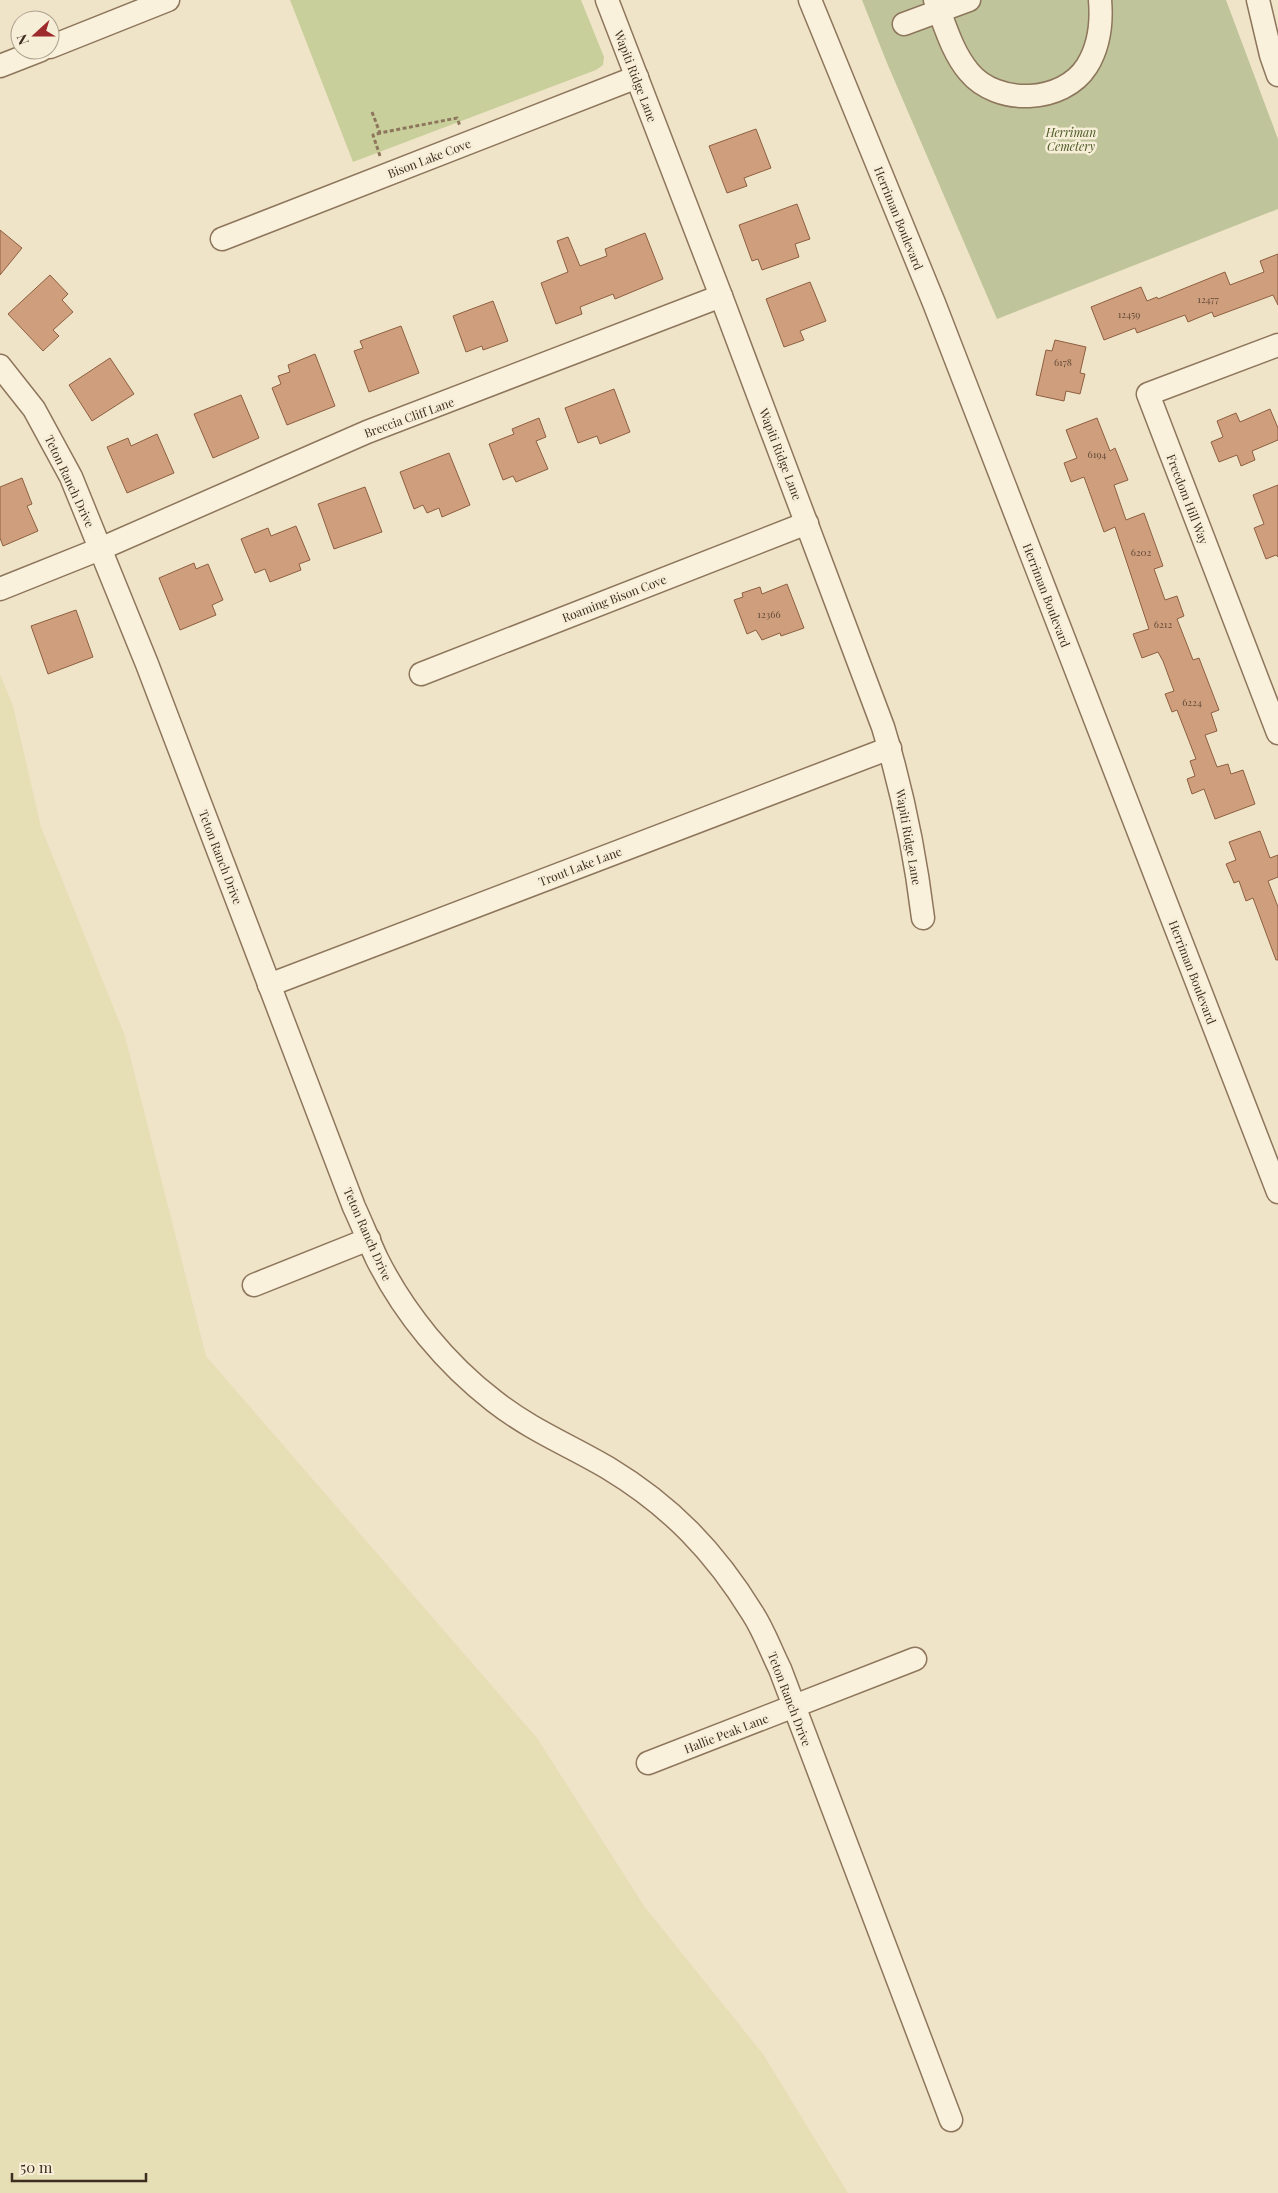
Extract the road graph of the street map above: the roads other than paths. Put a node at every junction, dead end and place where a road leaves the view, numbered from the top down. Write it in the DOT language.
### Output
graph roads {
  1 [pos="168,0"];
  2 [pos="607,0"];
  3 [pos="810,0"];
  4 [pos="969,0"];
  5 [pos="1100,0"];
  6 [pos="1258,0"];
  7 [pos="937,5"];
  8 [pos="904,24"];
  9 [pos="60,42"];
  10 [pos="15,60"];
  11 [pos="1276,61"];
  12 [pos="0,66"];
  13 [pos="637,77"];
  14 [pos="222,239"];
  15 [pos="722,296"];
  16 [pos="1278,345"];
  17 [pos="0,366"];
  18 [pos="807,522"];
  19 [pos="100,548"];
  20 [pos="0,590"];
  21 [pos="421,674"];
  22 [pos="1278,733"];
  23 [pos="890,748"];
  24 [pos="923,918"];
  25 [pos="270,985"];
  26 [pos="1278,1192"];
  27 [pos="369,1239"];
  28 [pos="254,1285"];
  29 [pos="915,1659"];
  30 [pos="794,1707"];
  31 [pos="648,1763"];
  32 [pos="951,2120"];
  1 -- 9 [label="street"];
  2 -- 13 [label="street, Wapiti Ridge Lane"];
  3 -- 26 [label="street, Herriman Boulevard"];
  4 -- 7 [label="street"];
  5 -- 7 [label="street"];
  6 -- 11 [label="street"];
  7 -- 8 [label="street"];
  10 -- 12 [label="street"];
  13 -- 14 [label="street, Bison Lake Cove"];
  13 -- 15 [label="street, Wapiti Ridge Lane"];
  15 -- 18 [label="street, Wapiti Ridge Lane"];
  15 -- 19 [label="street, Breccia Cliff Lane"];
  16 -- 22 [label="street, Freedom Hill Way"];
  17 -- 19 [label="street, Teton Ranch Drive"];
  18 -- 21 [label="street, Roaming Bison Cove"];
  18 -- 23 [label="street, Wapiti Ridge Lane"];
  19 -- 20 [label="street, Breccia Cliff Lane"];
  19 -- 25 [label="street, Teton Ranch Drive"];
  23 -- 24 [label="street, Wapiti Ridge Lane"];
  23 -- 25 [label="street, Trout Lake Lane"];
  25 -- 27 [label="street, Teton Ranch Drive"];
  27 -- 28 [label="street"];
  27 -- 30 [label="street, Teton Ranch Drive"];
  29 -- 30 [label="street, Hallie Peak Lane"];
  30 -- 31 [label="street, Hallie Peak Lane"];
  30 -- 32 [label="street, Teton Ranch Drive"];
}
